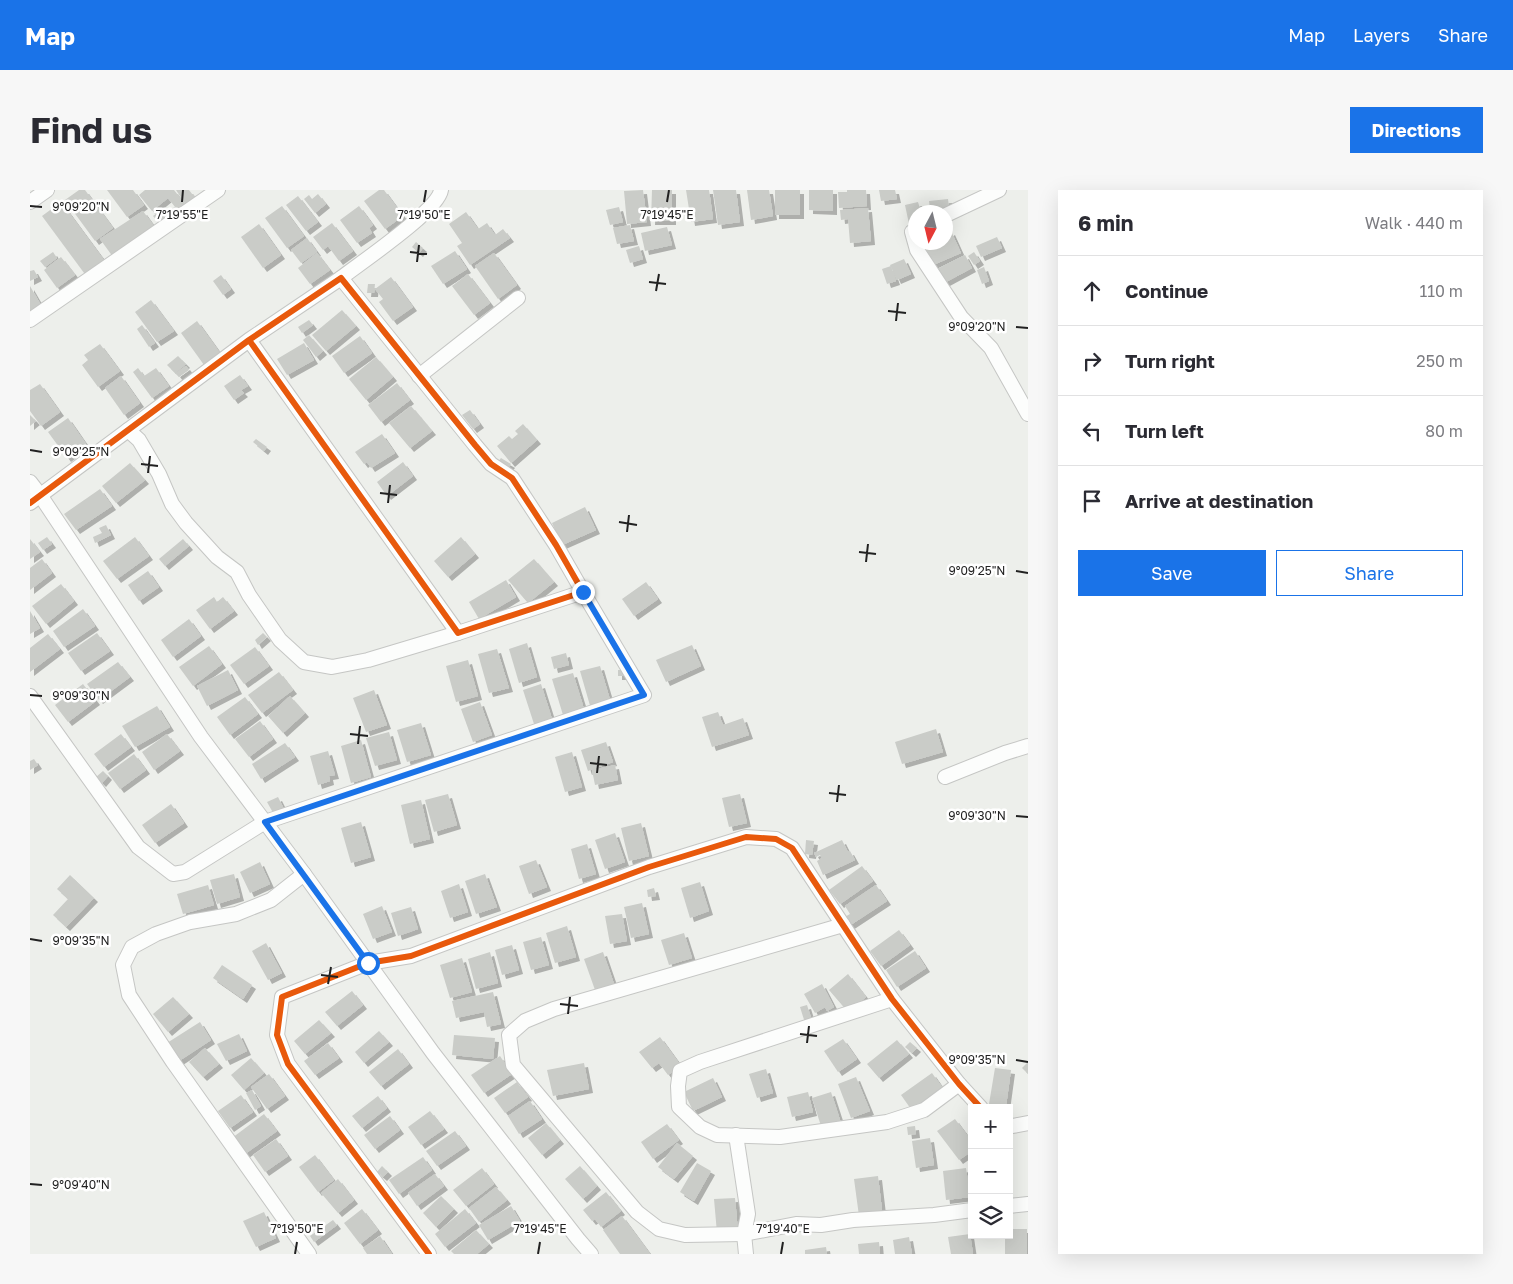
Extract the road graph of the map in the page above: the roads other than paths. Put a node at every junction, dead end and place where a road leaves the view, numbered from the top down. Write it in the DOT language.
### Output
graph roads {
  1 [pos="47,190"];
  2 [pos="218,190"];
  3 [pos="442,190"];
  4 [pos="999,190"];
  5 [pos="30,202"];
  6 [pos="953,212"];
  7 [pos="917,250"];
  8 [pos="341,278"];
  9 [pos="518,298"];
  10 [pos="30,320"];
  11 [pos="249,340"];
  12 [pos="419,376"];
  13 [pos="1028,414"];
  14 [pos="128,430"];
  15 [pos="30,482"];
  16 [pos="35,499"];
  17 [pos="583,592"];
  18 [pos="458,633"];
  19 [pos="30,696"];
  20 [pos="1028,746"];
  21 [pos="945,777"];
  22 [pos="265,822"];
  23 [pos="304,874"];
  24 [pos="843,925"];
  25 [pos="368,963"];
  26 [pos="892,999"];
  27 [pos="959,1084"];
  28 [pos="977,1104"];
  29 [pos="1028,1123"];
  30 [pos="1013,1126"];
  31 [pos="736,1135"];
  32 [pos="1028,1204"];
  33 [pos="1013,1206"];
  34 [pos="968,1211"];
  35 [pos="744,1234"];
  36 [pos="309,1254"];
  37 [pos="429,1254"];
  38 [pos="591,1254"];
  39 [pos="746,1254"];
  1 -- 5 [label="street"];
  2 -- 10 [label="street"];
  3 -- 8 [label="street"];
  4 -- 6 [label="street"];
  7 -- 13 [label="street"];
  8 -- 11 [label="street"];
  8 -- 12 [label="street"];
  9 -- 12 [label="street"];
  11 -- 14 [label="street"];
  11 -- 18 [label="street"];
  12 -- 17 [label="street"];
  14 -- 16 [label="street"];
  14 -- 18 [label="street"];
  15 -- 16 [label="street"];
  16 -- 22 [label="street"];
  17 -- 18 [label="street"];
  17 -- 22 [label="street"];
  19 -- 22 [label="street"];
  20 -- 21 [label="street"];
  22 -- 23 [label="street"];
  23 -- 25 [label="street"];
  23 -- 36 [label="street"];
  24 -- 25 [label="street"];
  24 -- 26 [label="street"];
  24 -- 35 [label="street"];
  25 -- 37 [label="street"];
  25 -- 38 [label="street"];
  26 -- 27 [label="street"];
  26 -- 31 [label="street"];
  27 -- 28 [label="street"];
  27 -- 31 [label="street"];
  29 -- 30 [label="street"];
  31 -- 35 [label="street"];
  32 -- 33 [label="street"];
  34 -- 35 [label="street"];
  35 -- 39 [label="street"];
}
